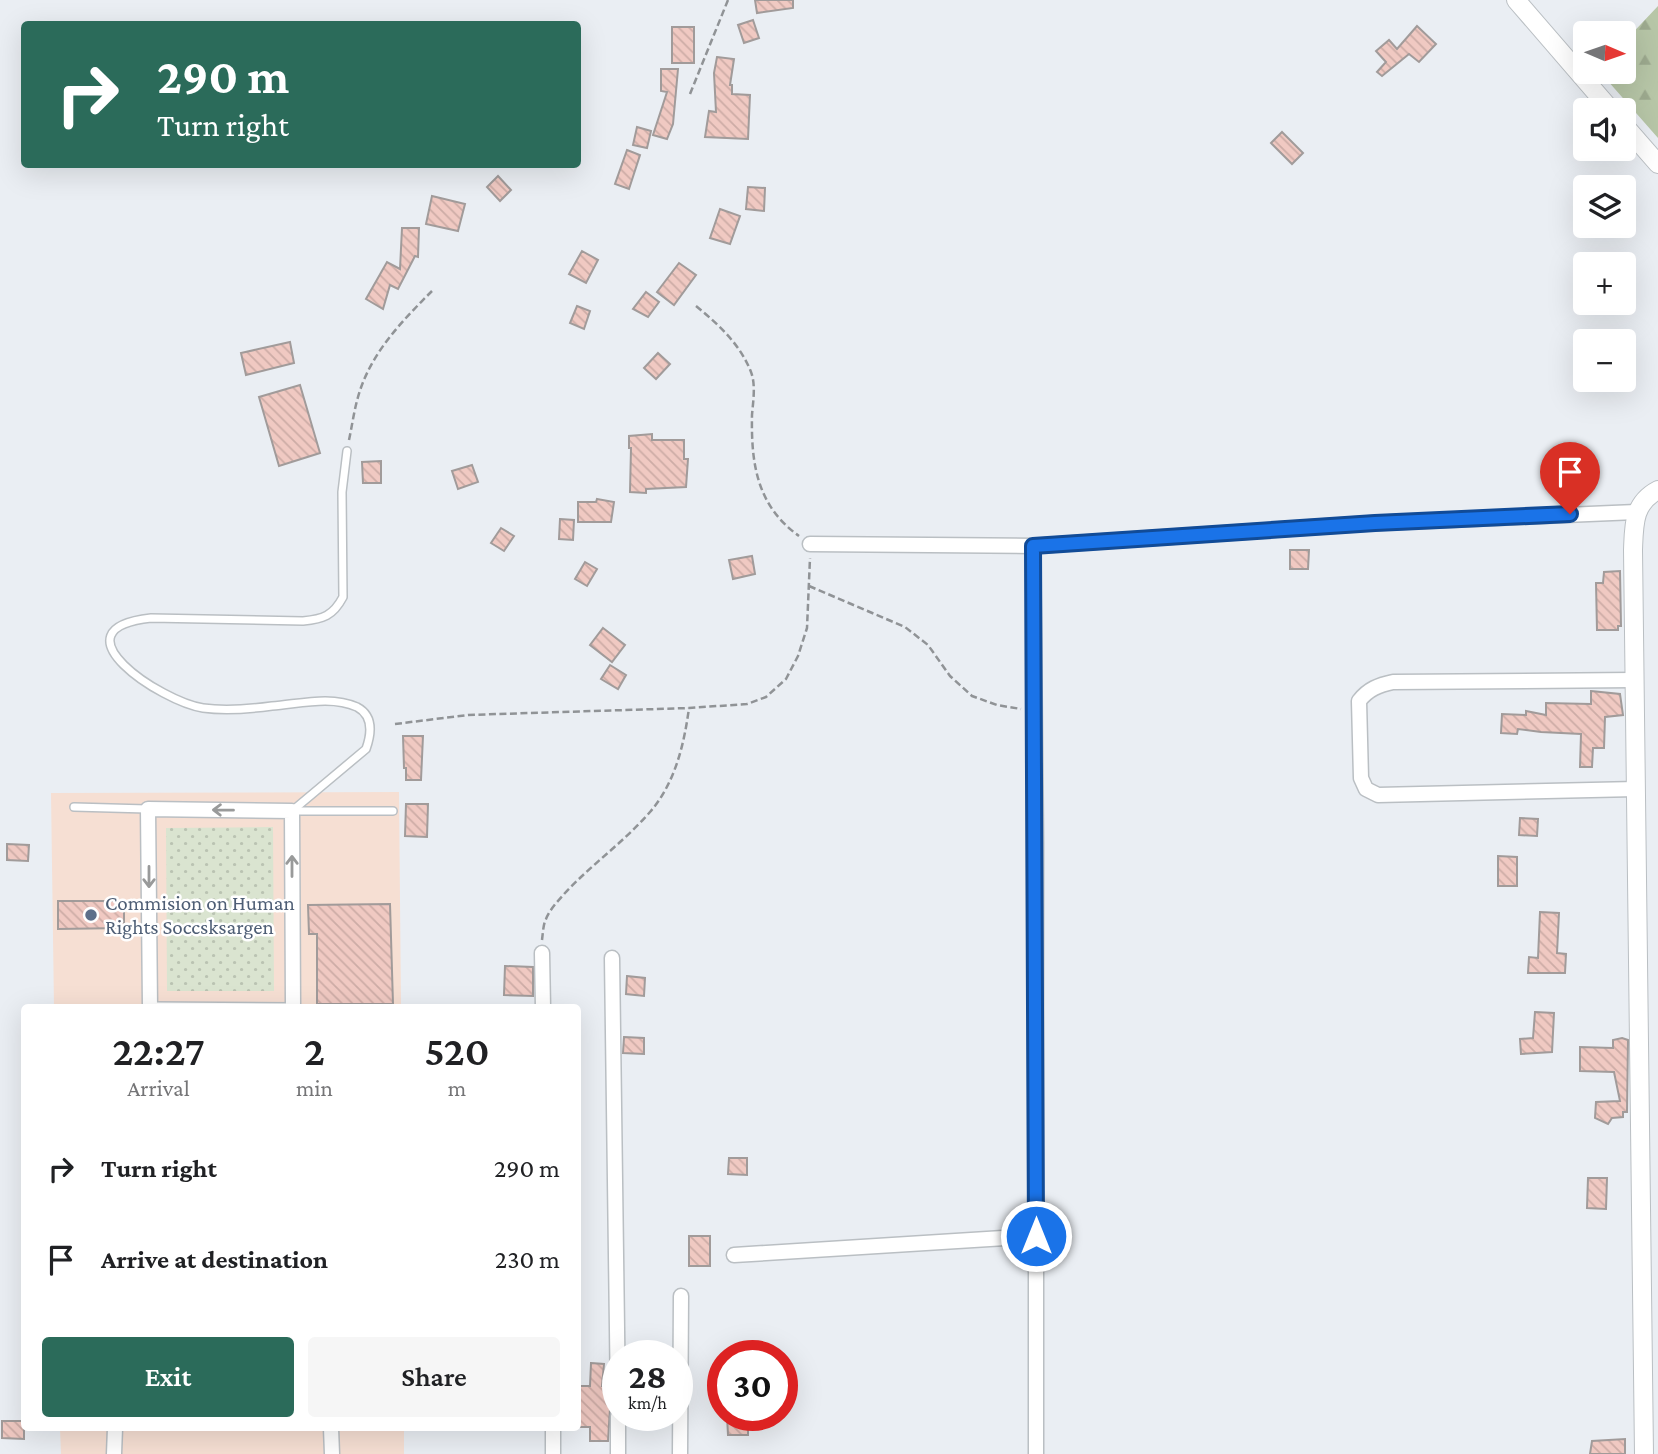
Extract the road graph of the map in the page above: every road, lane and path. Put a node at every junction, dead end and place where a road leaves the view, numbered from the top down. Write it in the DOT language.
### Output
graph roads {
  1 [pos="728,0"];
  2 [pos="1516,0"];
  3 [pos="690,94"];
  4 [pos="1601,98"];
  5 [pos="1636,139"];
  6 [pos="1658,164"];
  7 [pos="432,291"];
  8 [pos="696,306"];
  9 [pos="347,451"];
  10 [pos="1658,490"];
  11 [pos="1636,512"];
  12 [pos="810,544"];
  13 [pos="1033,546"];
  14 [pos="809,586"];
  15 [pos="1634,680"];
  16 [pos="689,708"];
  17 [pos="1034,710"];
  18 [pos="395,724"];
  19 [pos="1636,789"];
  20 [pos="74,807"];
  21 [pos="148,808"];
  22 [pos="292,811"];
  23 [pos="393,811"];
  24 [pos="542,953"];
  25 [pos="612,958"];
  26 [pos="150,1004"];
  27 [pos="293,1004"];
  28 [pos="543,1004"];
  29 [pos="1036,1236"];
  30 [pos="734,1255"];
  31 [pos="681,1296"];
  32 [pos="617,1340"];
  33 [pos="115,1431"];
  34 [pos="331,1431"];
  35 [pos="553,1431"];
  36 [pos="618,1431"];
  37 [pos="114,1454"];
  38 [pos="332,1454"];
  39 [pos="554,1454"];
  40 [pos="618,1454"];
  41 [pos="681,1454"];
  42 [pos="1036,1454"];
  43 [pos="1644,1454"];
  1 -- 3 [label="path"];
  2 -- 4 [label="street"];
  5 -- 6 [label="street"];
  7 -- 9 [label="path"];
  8 -- 12 [label="path"];
  9 -- 22 [label="lane"];
  10 -- 11 [label="street"];
  11 -- 13 [label="street"];
  11 -- 15 [label="street"];
  12 -- 13 [label="street"];
  12 -- 14 [label="path"];
  13 -- 17 [label="street"];
  14 -- 16 [label="path"];
  14 -- 17 [label="path"];
  15 -- 19 [label="street"];
  15 -- 19 [label="street"];
  16 -- 18 [label="path"];
  16 -- 24 [label="path"];
  17 -- 29 [label="street"];
  19 -- 43 [label="street"];
  20 -- 21 [label="lane"];
  22 -- 21 [label="street, one-way"];
  21 -- 26 [label="street, one-way"];
  22 -- 23 [label="lane"];
  27 -- 22 [label="street, one-way"];
  24 -- 28 [label="street"];
  25 -- 32 [label="street"];
  29 -- 30 [label="street"];
  29 -- 42 [label="street"];
  31 -- 41 [label="street"];
  33 -- 37 [label="street"];
  34 -- 38 [label="street"];
  35 -- 39 [label="street"];
  36 -- 40 [label="street"];
}
